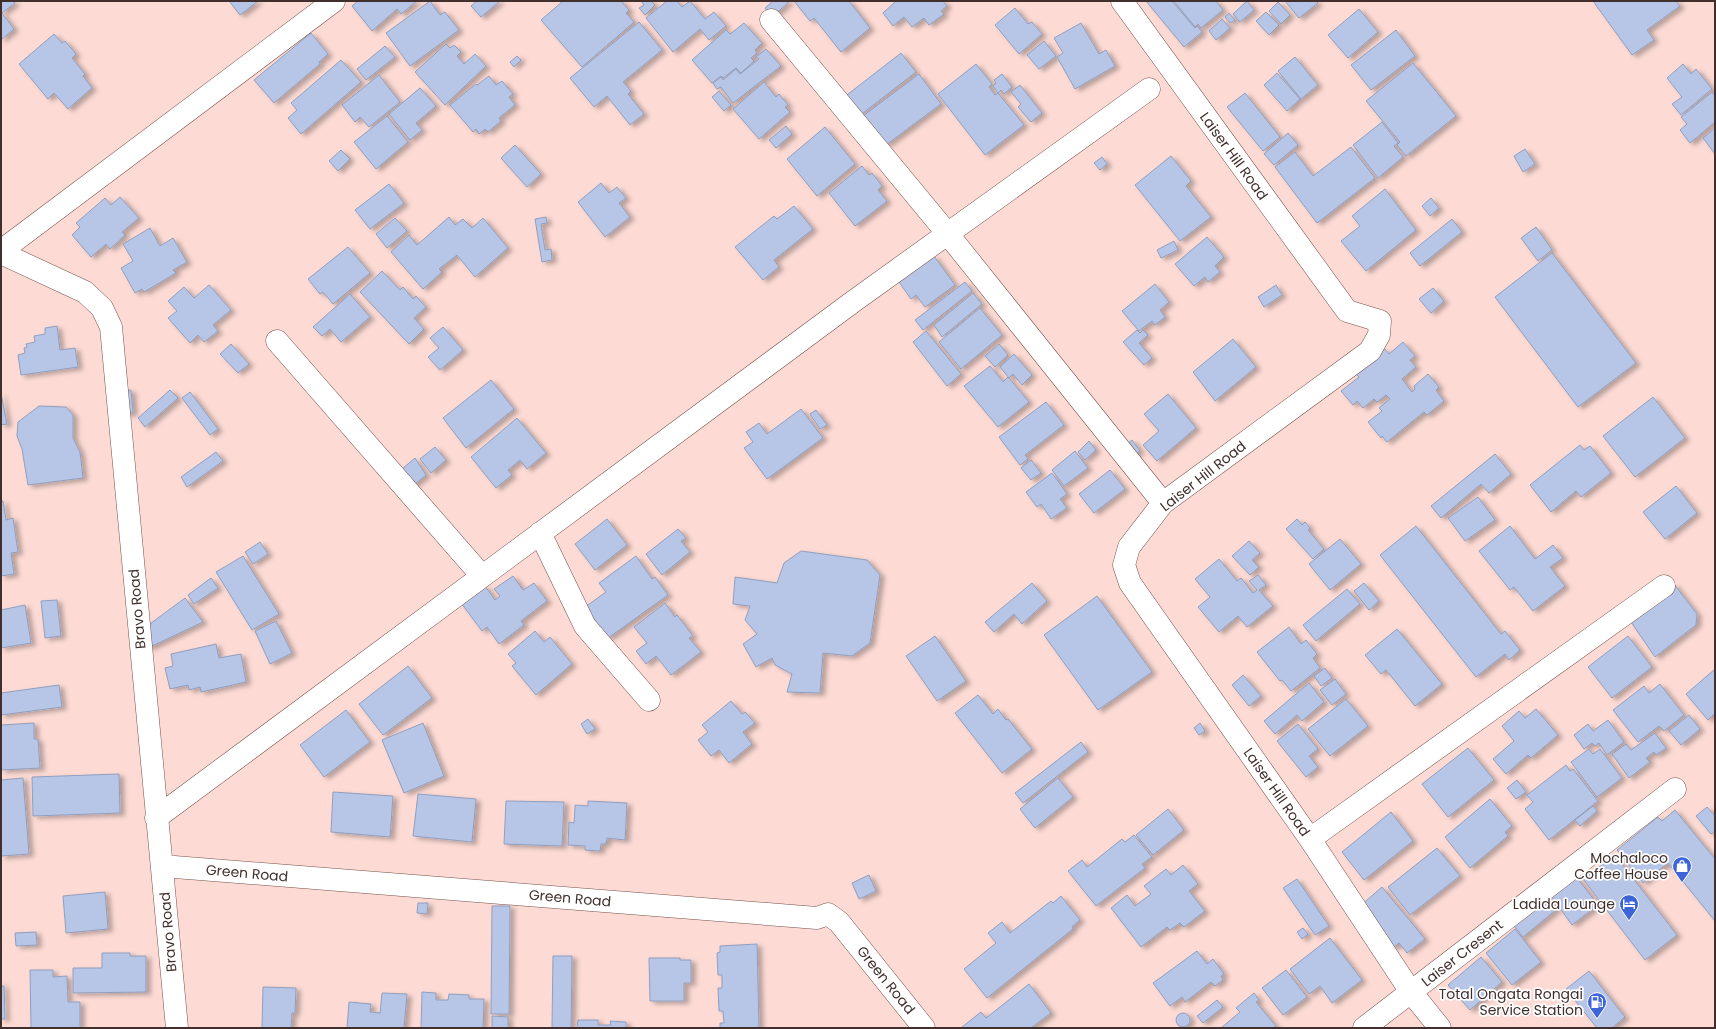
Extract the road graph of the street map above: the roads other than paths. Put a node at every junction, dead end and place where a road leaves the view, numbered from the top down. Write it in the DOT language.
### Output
graph roads {
  1 [pos="334,1"];
  2 [pos="1122,1"];
  3 [pos="771,20"];
  4 [pos="1149,89"];
  5 [pos="947,233"];
  6 [pos="1,252"];
  7 [pos="277,342"];
  8 [pos="1163,503"];
  9 [pos="540,534"];
  10 [pos="482,576"];
  11 [pos="1664,586"];
  12 [pos="649,700"];
  13 [pos="1675,789"];
  14 [pos="156,818"];
  15 [pos="1310,840"];
  16 [pos="162,866"];
  17 [pos="1411,992"];
  18 [pos="177,1028"];
  19 [pos="924,1028"];
  20 [pos="1364,1028"];
  21 [pos="1440,1028"];
  1 -- 6 [label="street"];
  2 -- 8 [label="street, Laiser Hill Road"];
  3 -- 5 [label="street"];
  4 -- 5 [label="street"];
  5 -- 8 [label="street"];
  5 -- 9 [label="street"];
  6 -- 14 [label="street, Bravo Road"];
  7 -- 10 [label="street"];
  8 -- 15 [label="street, Laiser Hill Road"];
  9 -- 10 [label="street"];
  9 -- 12 [label="street"];
  10 -- 14 [label="street"];
  11 -- 15 [label="street"];
  13 -- 17 [label="street, Laiser Cresent"];
  14 -- 16 [label="street, Bravo Road"];
  15 -- 17 [label="street, Laiser Hill Road"];
  16 -- 18 [label="street, Bravo Road"];
  16 -- 19 [label="street, Green Road"];
  17 -- 20 [label="street, Laiser Cresent"];
  17 -- 21 [label="street, Laiser Hill Road"];
}
